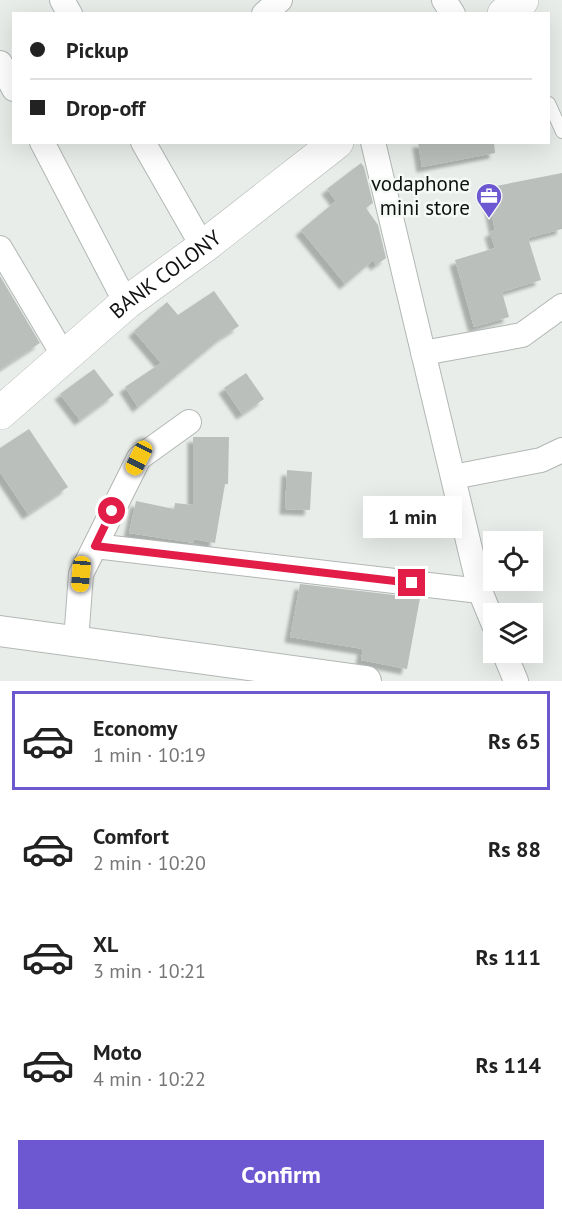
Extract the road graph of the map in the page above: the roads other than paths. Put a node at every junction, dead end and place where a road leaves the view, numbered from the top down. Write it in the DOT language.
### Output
graph roads {
  1 [pos="280,0"];
  2 [pos="266,12"];
  3 [pos="0,63"];
  4 [pos="12,85"];
  5 [pos="550,105"];
  6 [pos="562,132"];
  7 [pos="43,144"];
  8 [pos="144,144"];
  9 [pos="335,144"];
  10 [pos="373,144"];
  11 [pos="203,247"];
  12 [pos="0,248"];
  13 [pos="126,303"];
  14 [pos="562,306"];
  15 [pos="423,353"];
  16 [pos="65,358"];
  17 [pos="0,413"];
  18 [pos="189,422"];
  19 [pos="562,450"];
  20 [pos="453,477"];
  21 [pos="95,546"];
  22 [pos="480,591"];
  23 [pos="485,603"];
  24 [pos="0,631"];
  25 [pos="76,641"];
  26 [pos="509,663"];
  27 [pos="251,673"];
  28 [pos="329,678"];
  29 [pos="366,681"];
  30 [pos="516,681"];
  1 -- 2 [label="street"];
  3 -- 4 [label="street"];
  5 -- 6 [label="lane"];
  7 -- 13 [label="street"];
  8 -- 11 [label="street"];
  9 -- 11 [label="main road, BANK COLONY"];
  10 -- 15 [label="street"];
  11 -- 13 [label="main road, BANK COLONY"];
  12 -- 16 [label="street"];
  13 -- 16 [label="main road, BANK COLONY"];
  14 -- 15 [label="street"];
  15 -- 20 [label="street"];
  16 -- 17 [label="main road, BANK COLONY"];
  18 -- 21 [label="street"];
  19 -- 20 [label="street"];
  20 -- 22 [label="street"];
  21 -- 22 [label="street"];
  21 -- 25 [label="street"];
  22 -- 23 [label="street"];
  24 -- 25 [label="street"];
  25 -- 27 [label="street"];
  26 -- 30 [label="street"];
  27 -- 28 [label="street"];
  28 -- 29 [label="street"];
}
